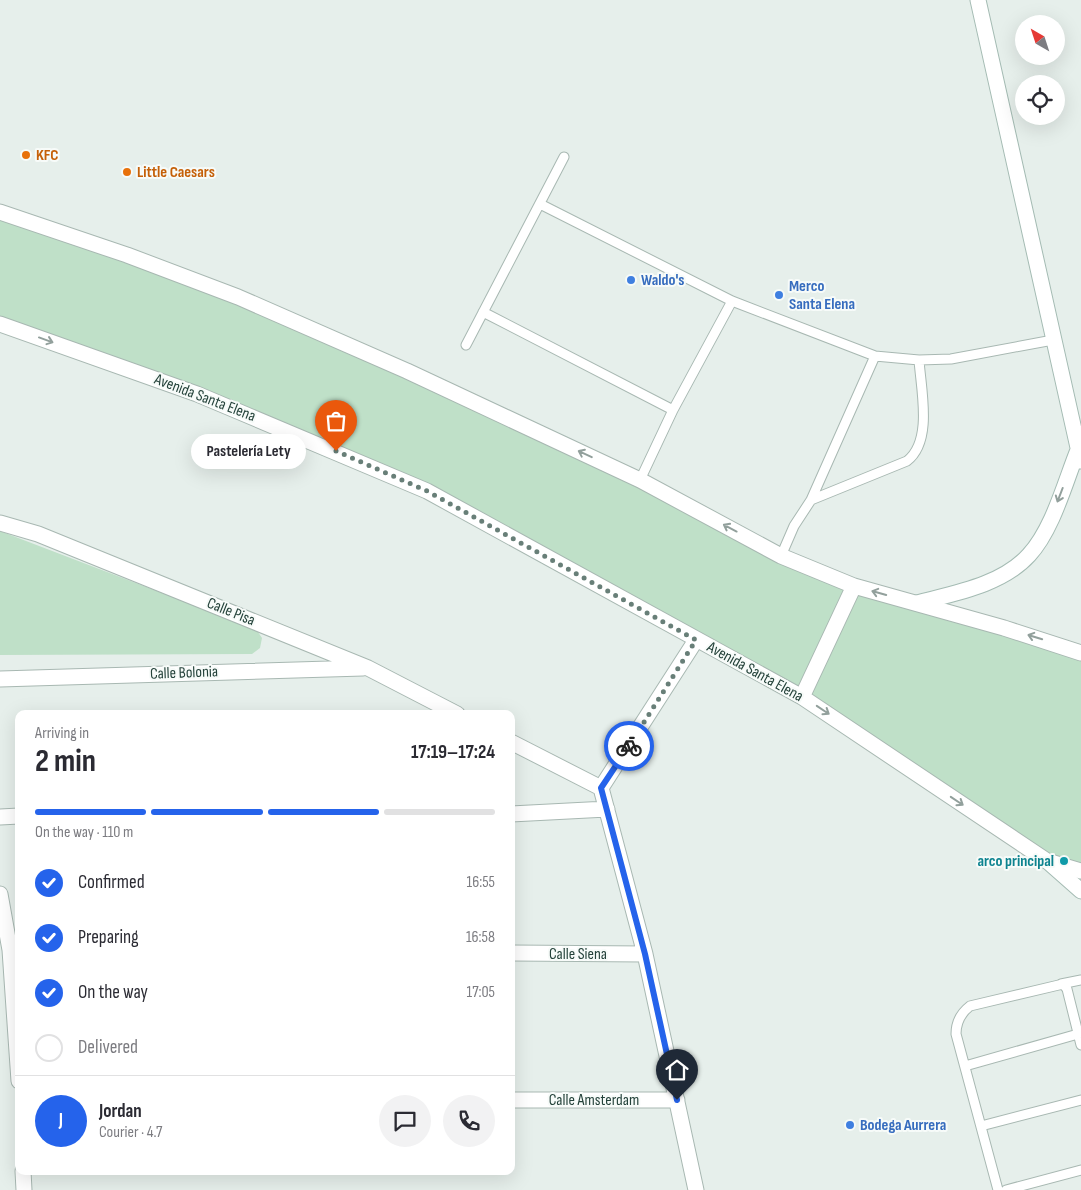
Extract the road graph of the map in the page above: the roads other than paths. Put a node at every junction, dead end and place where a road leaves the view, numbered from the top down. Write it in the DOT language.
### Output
graph roads {
  1 [pos="978,0"];
  2 [pos="564,157"];
  3 [pos="540,204"];
  4 [pos="0,212"];
  5 [pos="732,301"];
  6 [pos="483,312"];
  7 [pos="0,324"];
  8 [pos="1053,340"];
  9 [pos="466,345"];
  10 [pos="875,356"];
  11 [pos="919,360"];
  12 [pos="674,410"];
  13 [pos="1080,456"];
  14 [pos="640,480"];
  15 [pos="811,500"];
  16 [pos="0,523"];
  17 [pos="781,556"];
  18 [pos="854,586"];
  19 [pos="918,603"];
  20 [pos="696,640"];
  21 [pos="1081,653"];
  22 [pos="368,668"];
  23 [pos="0,679"];
  24 [pos="802,697"];
  25 [pos="450,710"];
  26 [pos="515,744"];
  27 [pos="601,788"];
  28 [pos="607,809"];
  29 [pos="515,814"];
  30 [pos="0,816"];
  31 [pos="15,816"];
  32 [pos="1047,861"];
  33 [pos="1081,871"];
  34 [pos="1081,891"];
  35 [pos="0,894"];
  36 [pos="10,950"];
  37 [pos="515,953"];
  38 [pos="645,954"];
  39 [pos="1081,980"];
  40 [pos="1061,984"];
  41 [pos="15,1023"];
  42 [pos="1078,1034"];
  43 [pos="1081,1045"];
  44 [pos="965,1066"];
  45 [pos="515,1100"];
  46 [pos="677,1100"];
  47 [pos="1081,1100"];
  48 [pos="981,1126"];
  49 [pos="1081,1170"];
  50 [pos="23,1175"];
  51 [pos="24,1190"];
  52 [pos="696,1190"];
  53 [pos="998,1190"];
  54 [pos="1006,1190"];
  1 -- 8 [label="street"];
  2 -- 3 [label="lane"];
  3 -- 5 [label="lane"];
  3 -- 6 [label="lane"];
  14 -- 4 [label="street, one-way"];
  5 -- 10 [label="lane"];
  5 -- 12 [label="lane"];
  6 -- 9 [label="lane"];
  6 -- 12 [label="lane"];
  7 -- 20 [label="street, Avenida Santa Elena, one-way"];
  8 -- 11 [label="lane"];
  8 -- 13 [label="street"];
  10 -- 11 [label="lane"];
  10 -- 15 [label="lane"];
  11 -- 15 [label="lane"];
  12 -- 14 [label="lane"];
  13 -- 19 [label="street, one-way"];
  17 -- 14 [label="street, one-way"];
  15 -- 17 [label="lane"];
  16 -- 22 [label="street, Calle Pisa"];
  17 -- 18 [label="street"];
  19 -- 18 [label="street, one-way"];
  18 -- 24 [label="street"];
  21 -- 19 [label="street, one-way"];
  20 -- 24 [label="street, Avenida Santa Elena"];
  20 -- 27 [label="street"];
  22 -- 23 [label="street, Calle Bolonia"];
  22 -- 25 [label="street, Calle Pisa"];
  24 -- 32 [label="street, Avenida Santa Elena, one-way"];
  26 -- 27 [label="street"];
  27 -- 28 [label="street"];
  28 -- 29 [label="street"];
  28 -- 38 [label="street"];
  30 -- 31 [label="street"];
  32 -- 33 [label="street, Avenida Santa Elena"];
  32 -- 34 [label="street"];
  35 -- 36 [label="street"];
  36 -- 41 [label="street"];
  37 -- 38 [label="street, Calle Siena"];
  38 -- 46 [label="street"];
  39 -- 40 [label="lane"];
  40 -- 42 [label="lane"];
  40 -- 44 [label="lane"];
  42 -- 43 [label="lane"];
  42 -- 44 [label="lane"];
  44 -- 48 [label="lane"];
  45 -- 46 [label="street, Calle Amsterdam"];
  46 -- 52 [label="street"];
  47 -- 48 [label="lane"];
  48 -- 53 [label="lane"];
  49 -- 54 [label="lane"];
  50 -- 51 [label="street"];
}
